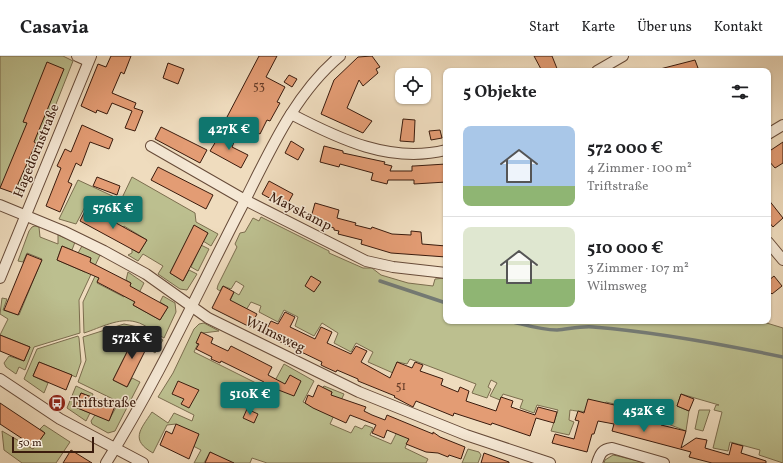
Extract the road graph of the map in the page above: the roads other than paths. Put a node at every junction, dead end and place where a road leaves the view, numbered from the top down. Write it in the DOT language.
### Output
graph roads {
  1 [pos="77,56"];
  2 [pos="340,56"];
  3 [pos="623,56"];
  4 [pos="90,59"];
  5 [pos="602,68"];
  6 [pos="291,114"];
  7 [pos="783,125"];
  8 [pos="771,132"];
  9 [pos="151,146"];
  10 [pos="443,150"];
  11 [pos="245,200"];
  12 [pos="0,205"];
  13 [pos="26,216"];
  14 [pos="771,246"];
  15 [pos="783,260"];
  16 [pos="443,274"];
  17 [pos="0,278"];
  18 [pos="191,306"];
  19 [pos="0,379"];
  20 [pos="115,449"];
  21 [pos="106,463"];
  22 [pos="143,463"];
  23 [pos="550,463"];
  24 [pos="597,463"];
  25 [pos="664,463"];
  1 -- 4 [label="street"];
  2 -- 6 [label="street"];
  3 -- 5 [label="street"];
  4 -- 13 [label="street, Hagedornstraße"];
  6 -- 10 [label="street"];
  6 -- 11 [label="street"];
  7 -- 8 [label="street"];
  9 -- 11 [label="street, Mayskamp"];
  11 -- 16 [label="street, Mayskamp"];
  11 -- 18 [label="street"];
  12 -- 13 [label="street, Wilmsweg"];
  13 -- 17 [label="street, Hagedornstraße"];
  13 -- 18 [label="street, Wilmsweg"];
  14 -- 15 [label="street"];
  18 -- 20 [label="street"];
  18 -- 23 [label="street, Wilmsweg"];
  19 -- 20 [label="street"];
  20 -- 21 [label="street"];
  20 -- 22 [label="street"];
  24 -- 25 [label="street"];
}
